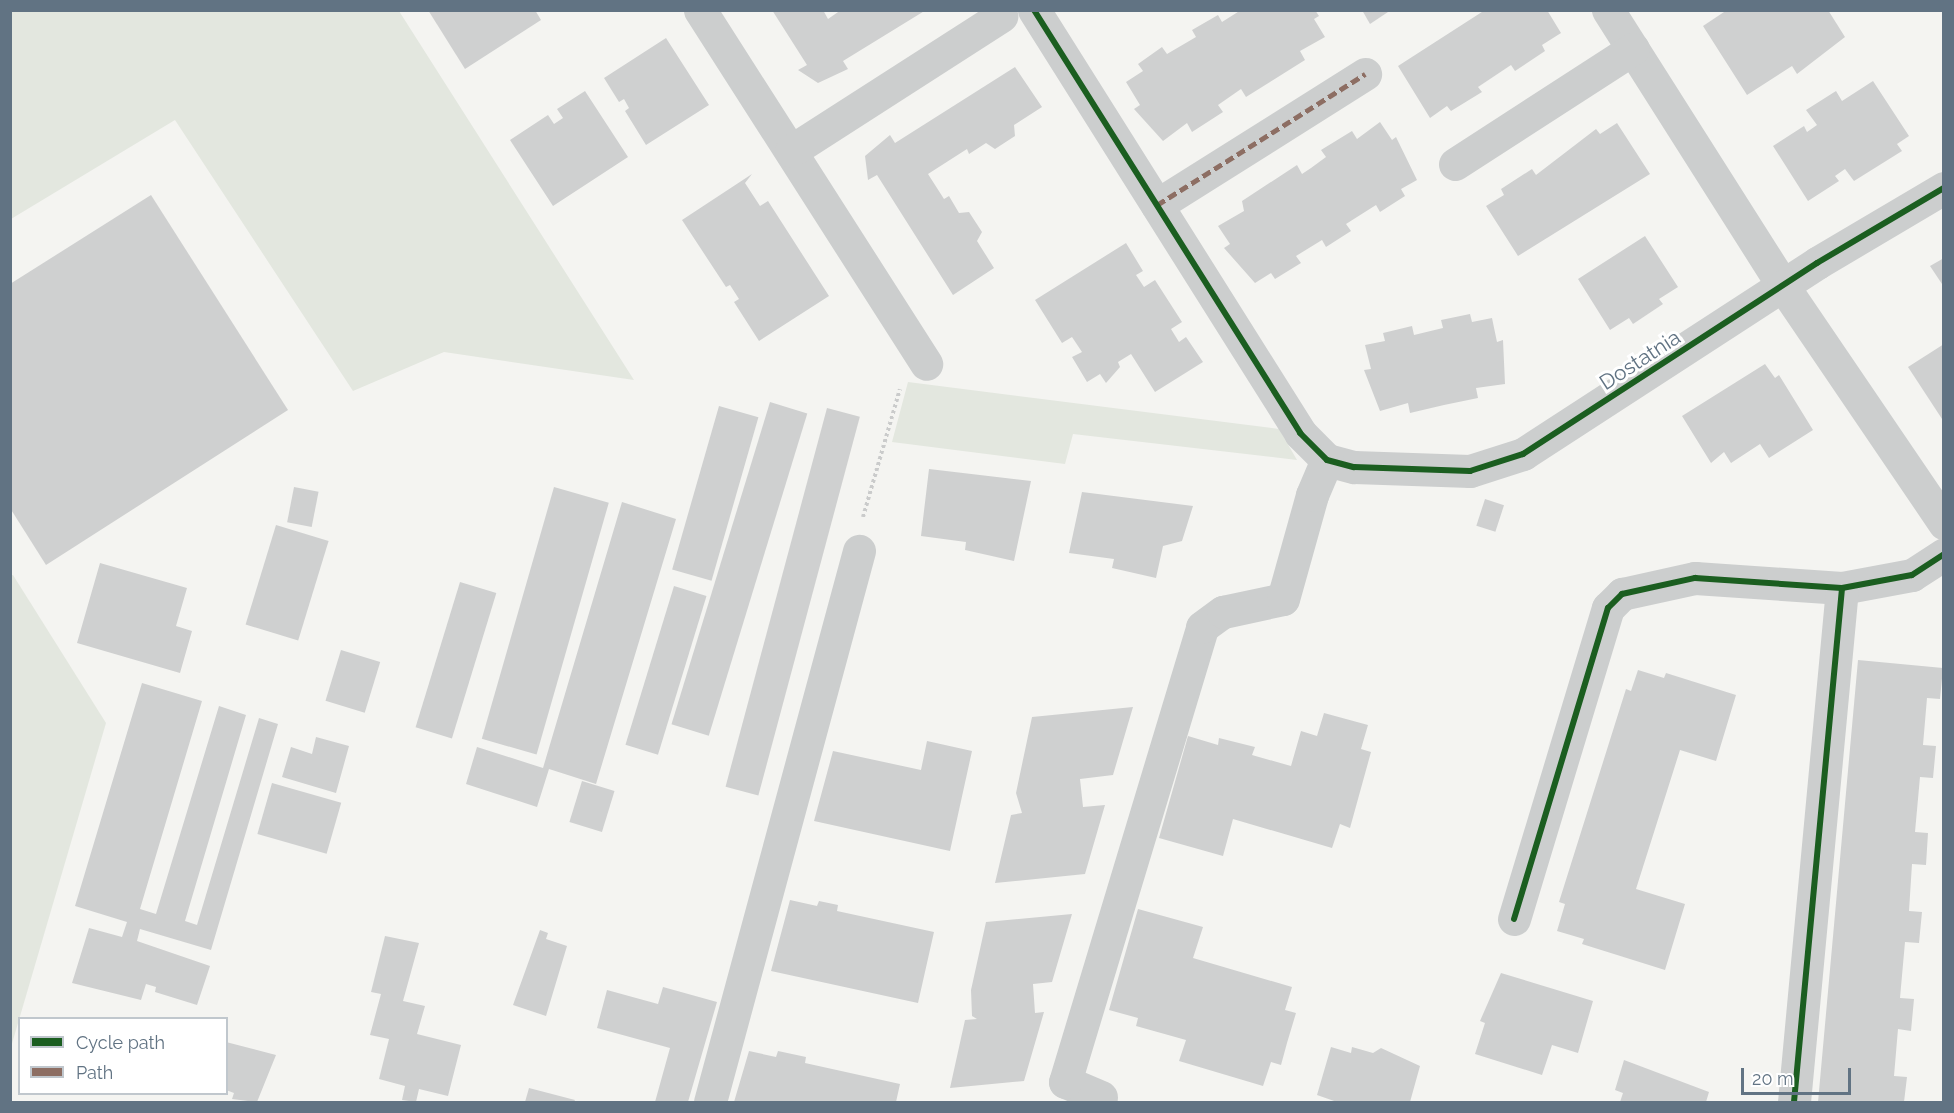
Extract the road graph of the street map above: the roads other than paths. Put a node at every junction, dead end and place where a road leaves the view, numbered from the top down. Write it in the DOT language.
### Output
graph roads {
  1 [pos="700,10"];
  2 [pos="1034,10"];
  3 [pos="1608,10"];
  4 [pos="1001,16"];
  5 [pos="1633,49"];
  6 [pos="1365,74"];
  7 [pos="791,151"];
  8 [pos="1455,164"];
  9 [pos="1944,188"];
  10 [pos="1157,205"];
  11 [pos="1783,286"];
  12 [pos="922,357"];
  13 [pos="1328,460"];
  14 [pos="1944,523"];
  15 [pos="859,551"];
  16 [pos="1944,554"];
  17 [pos="1842,588"];
  18 [pos="1514,919"];
  19 [pos="1101,1097"];
  20 [pos="710,1102"];
  21 [pos="1794,1102"];
  1 -- 7 [label="street"];
  2 -- 10 [label="street"];
  3 -- 5 [label="street"];
  4 -- 7 [label="street"];
  5 -- 8 [label="street"];
  5 -- 11 [label="street"];
  6 -- 10 [label="street"];
  7 -- 12 [label="street"];
  9 -- 11 [label="street, Dostatnia"];
  10 -- 13 [label="street"];
  11 -- 13 [label="street, Dostatnia"];
  11 -- 14 [label="street"];
  13 -- 19 [label="street"];
  15 -- 20 [label="street"];
  16 -- 17 [label="street"];
  17 -- 18 [label="street"];
  17 -- 21 [label="street"];
}
